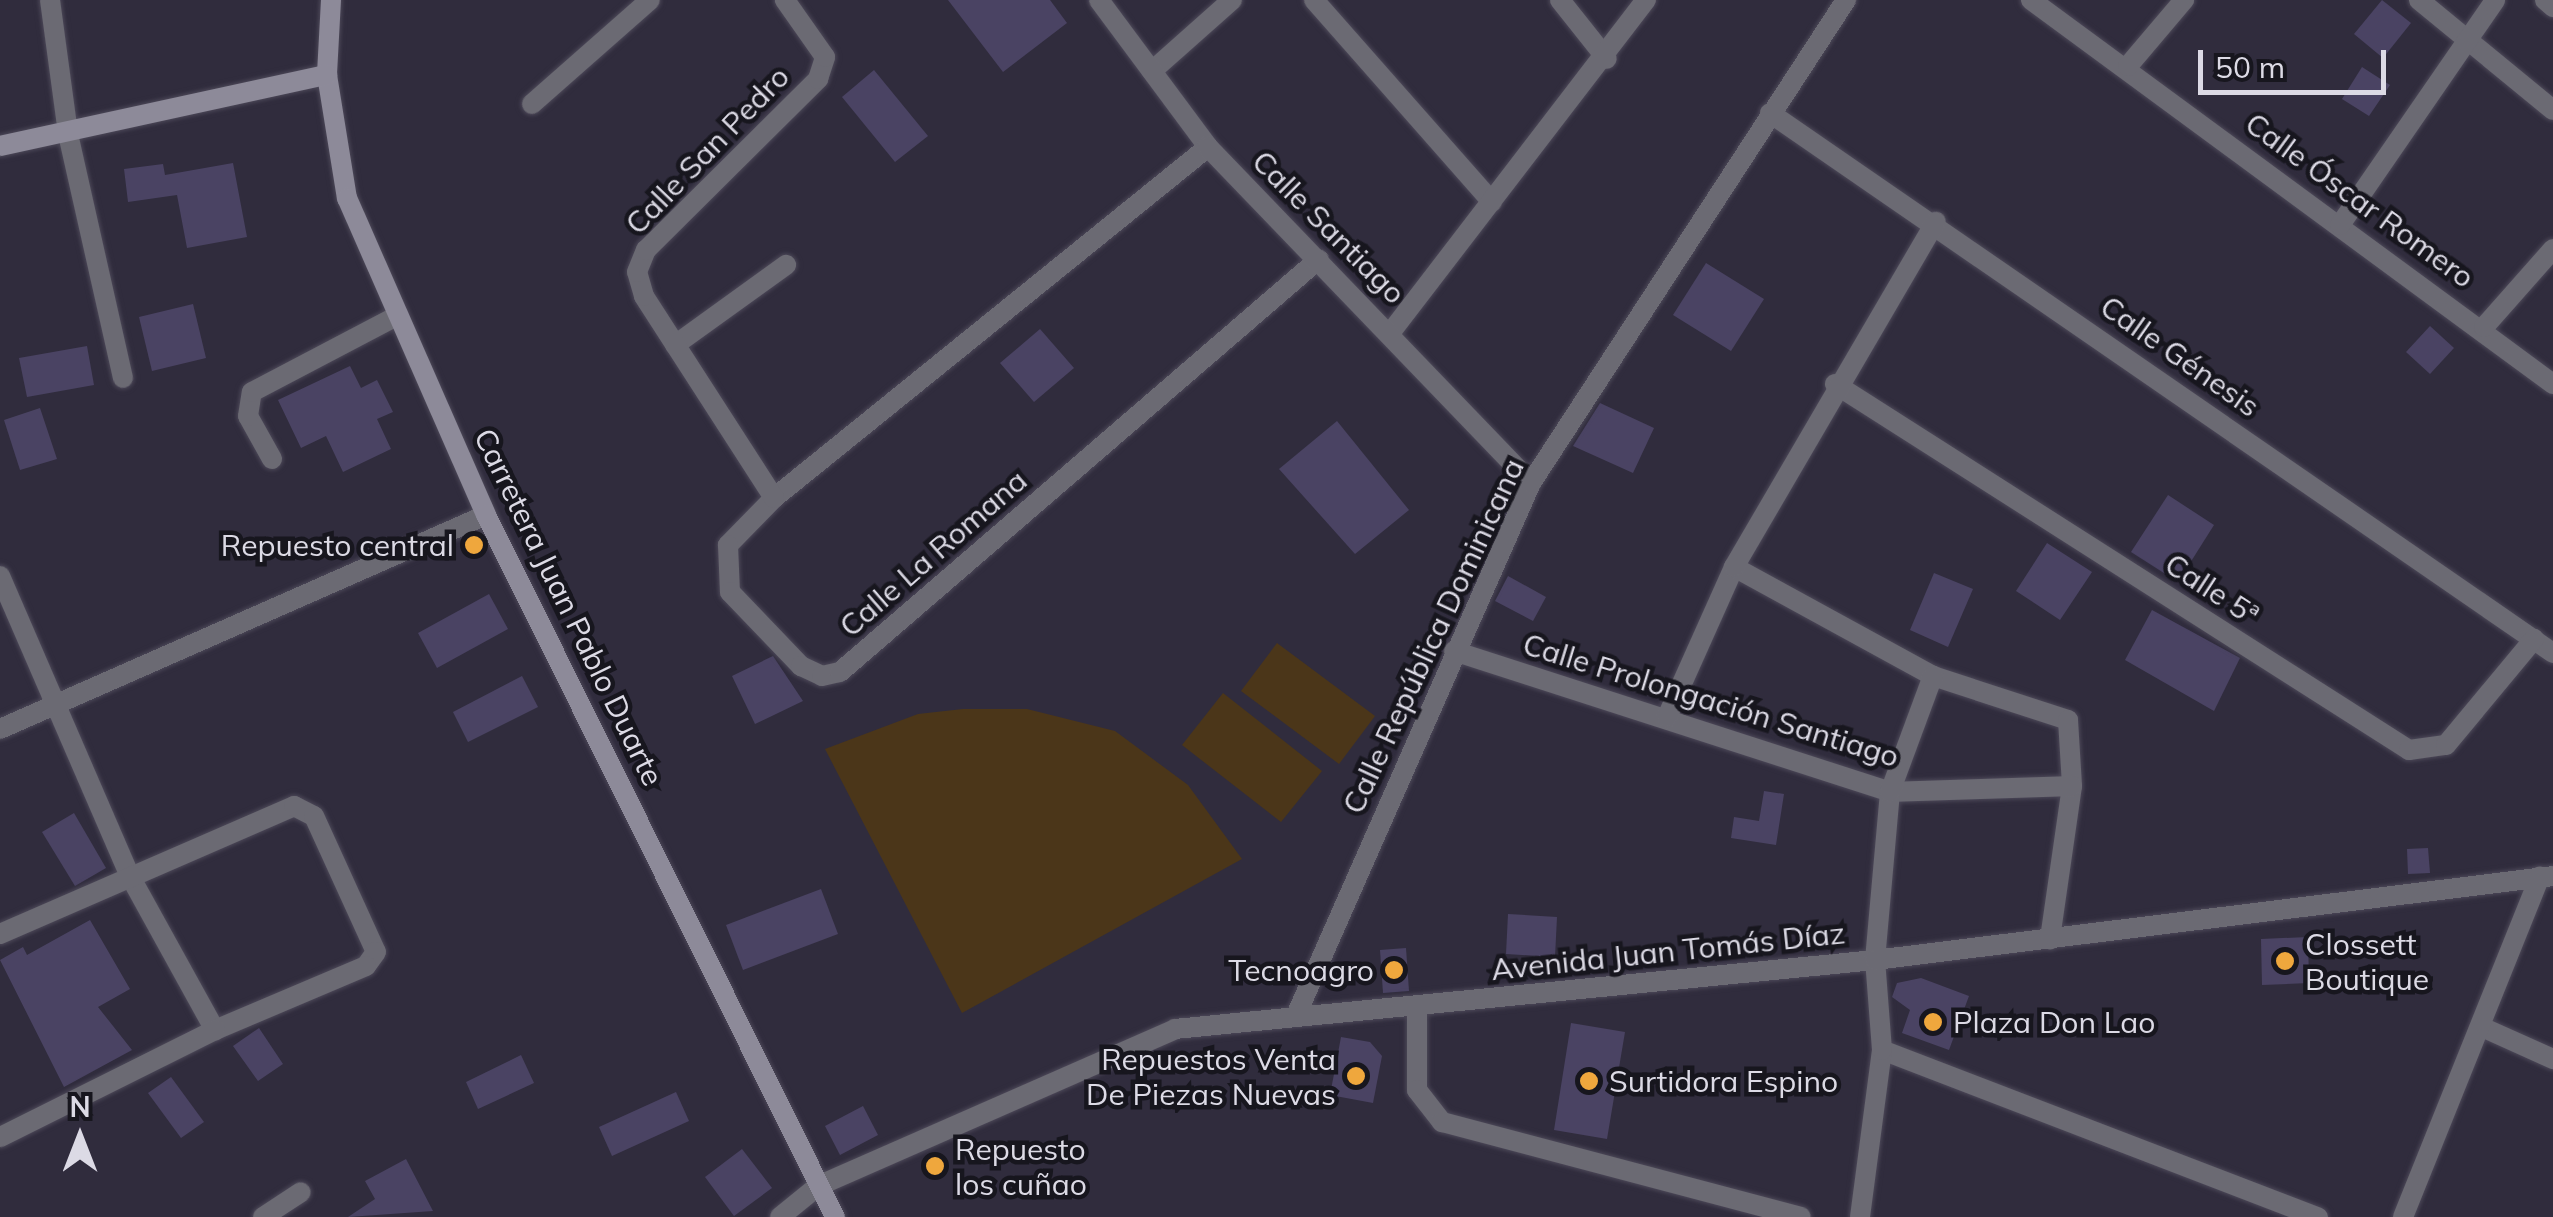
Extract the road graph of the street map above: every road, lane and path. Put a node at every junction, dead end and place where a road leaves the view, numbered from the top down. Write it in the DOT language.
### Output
graph roads {
  1 [pos="50,0"];
  2 [pos="331,0"];
  3 [pos="650,0"];
  4 [pos="785,0"];
  5 [pos="1099,0"];
  6 [pos="1232,0"];
  7 [pos="1314,0"];
  8 [pos="1560,0"];
  9 [pos="1646,0"];
  10 [pos="1846,0"];
  11 [pos="2031,0"];
  12 [pos="2184,0"];
  13 [pos="2419,0"];
  14 [pos="2495,0"];
  15 [pos="2545,0"];
  16 [pos="2553,7"];
  17 [pos="2462,40"];
  18 [pos="1607,58"];
  19 [pos="2128,66"];
  20 [pos="1152,71"];
  21 [pos="327,75"];
  22 [pos="532,104"];
  23 [pos="2553,110"];
  24 [pos="1770,113"];
  25 [pos="68,134"];
  26 [pos="0,146"];
  27 [pos="1208,148"];
  28 [pos="1492,202"];
  29 [pos="1936,222"];
  30 [pos="2340,224"];
  31 [pos="2553,249"];
  32 [pos="1320,259"];
  33 [pos="786,265"];
  34 [pos="396,316"];
  35 [pos="2484,327"];
  36 [pos="1391,332"];
  37 [pos="675,345"];
  38 [pos="124,378"];
  39 [pos="1835,384"];
  40 [pos="2553,384"];
  41 [pos="272,458"];
  42 [pos="1531,483"];
  43 [pos="774,498"];
  44 [pos="486,515"];
  45 [pos="1734,567"];
  46 [pos="0,576"];
  47 [pos="2534,639"];
  48 [pos="1454,651"];
  49 [pos="2553,652"];
  50 [pos="1933,676"];
  51 [pos="52,706"];
  52 [pos="1667,717"];
  53 [pos="0,728"];
  54 [pos="2072,786"];
  55 [pos="1890,792"];
  56 [pos="2547,877"];
  57 [pos="131,878"];
  58 [pos="0,934"];
  59 [pos="2050,939"];
  60 [pos="1875,960"];
  61 [pos="1417,1008"];
  62 [pos="1298,1011"];
  63 [pos="2484,1028"];
  64 [pos="215,1030"];
  65 [pos="1882,1050"];
  66 [pos="2553,1059"];
  67 [pos="0,1137"];
  68 [pos="818,1186"];
  69 [pos="301,1192"];
  70 [pos="263,1217"];
  71 [pos="780,1217"];
  72 [pos="835,1217"];
  73 [pos="1801,1217"];
  74 [pos="1860,1217"];
  75 [pos="2318,1217"];
  76 [pos="2403,1217"];
  1 -- 25 [label="street"];
  2 -- 21 [label="main road, Carretera Juan Pablo Duarte"];
  3 -- 22 [label="street"];
  4 -- 37 [label="street, Calle San Pedro"];
  5 -- 20 [label="street, Calle Santiago"];
  6 -- 20 [label="street"];
  7 -- 28 [label="street"];
  8 -- 18 [label="street"];
  9 -- 18 [label="street"];
  10 -- 24 [label="street, Calle República Dominicana"];
  11 -- 19 [label="street, Calle Óscar Romero"];
  12 -- 19 [label="street"];
  13 -- 17 [label="street"];
  14 -- 17 [label="street"];
  15 -- 16 [label="street"];
  17 -- 23 [label="street"];
  17 -- 30 [label="street"];
  18 -- 28 [label="street"];
  19 -- 30 [label="street, Calle Óscar Romero"];
  20 -- 27 [label="street, Calle Santiago"];
  21 -- 25 [label="main road"];
  21 -- 34 [label="main road, Carretera Juan Pablo Duarte"];
  24 -- 29 [label="street, Calle Génesis"];
  24 -- 42 [label="street, Calle República Dominicana"];
  25 -- 26 [label="main road"];
  25 -- 38 [label="street"];
  27 -- 32 [label="street, Calle Santiago"];
  27 -- 43 [label="street, Calle La Romana"];
  28 -- 36 [label="street"];
  29 -- 39 [label="street"];
  29 -- 47 [label="street, Calle Génesis"];
  30 -- 35 [label="street, Calle Óscar Romero"];
  31 -- 35 [label="street"];
  32 -- 36 [label="street, Calle Santiago"];
  32 -- 43 [label="street, Calle La Romana"];
  33 -- 37 [label="street"];
  34 -- 41 [label="street"];
  34 -- 44 [label="main road, Carretera Juan Pablo Duarte"];
  35 -- 40 [label="street, Calle Óscar Romero"];
  36 -- 42 [label="street, Calle Santiago"];
  37 -- 43 [label="street, Calle San Pedro"];
  39 -- 45 [label="street"];
  39 -- 47 [label="street, Calle 5ª"];
  42 -- 48 [label="street, Calle República Dominicana"];
  44 -- 51 [label="street"];
  44 -- 68 [label="main road, Carretera Juan Pablo Duarte"];
  45 -- 50 [label="street"];
  45 -- 52 [label="street"];
  46 -- 51 [label="street"];
  47 -- 49 [label="street, Calle Génesis"];
  48 -- 52 [label="street, Calle Prolongación Santiago"];
  48 -- 62 [label="street, Calle República Dominicana"];
  50 -- 54 [label="street"];
  50 -- 55 [label="street"];
  51 -- 53 [label="street"];
  51 -- 57 [label="street"];
  52 -- 55 [label="street, Calle Prolongación Santiago"];
  54 -- 55 [label="street, Calle Prolongación Santiago"];
  54 -- 59 [label="street"];
  55 -- 60 [label="street"];
  56 -- 59 [label="street, Avenida Juan Tomás Díaz"];
  56 -- 63 [label="street"];
  57 -- 58 [label="street"];
  57 -- 64 [label="street"];
  57 -- 64 [label="street"];
  59 -- 60 [label="street, Avenida Juan Tomás Díaz"];
  60 -- 61 [label="street, Avenida Juan Tomás Díaz"];
  60 -- 65 [label="street"];
  61 -- 62 [label="street, Avenida Juan Tomás Díaz"];
  61 -- 73 [label="street"];
  62 -- 68 [label="street, Avenida Juan Tomás Díaz"];
  63 -- 66 [label="street"];
  63 -- 76 [label="street"];
  64 -- 67 [label="street"];
  65 -- 74 [label="street"];
  65 -- 75 [label="street"];
  68 -- 71 [label="street, Avenida Juan Tomás Díaz"];
  68 -- 72 [label="main road, Carretera Juan Pablo Duarte"];
  69 -- 70 [label="street"];
}
